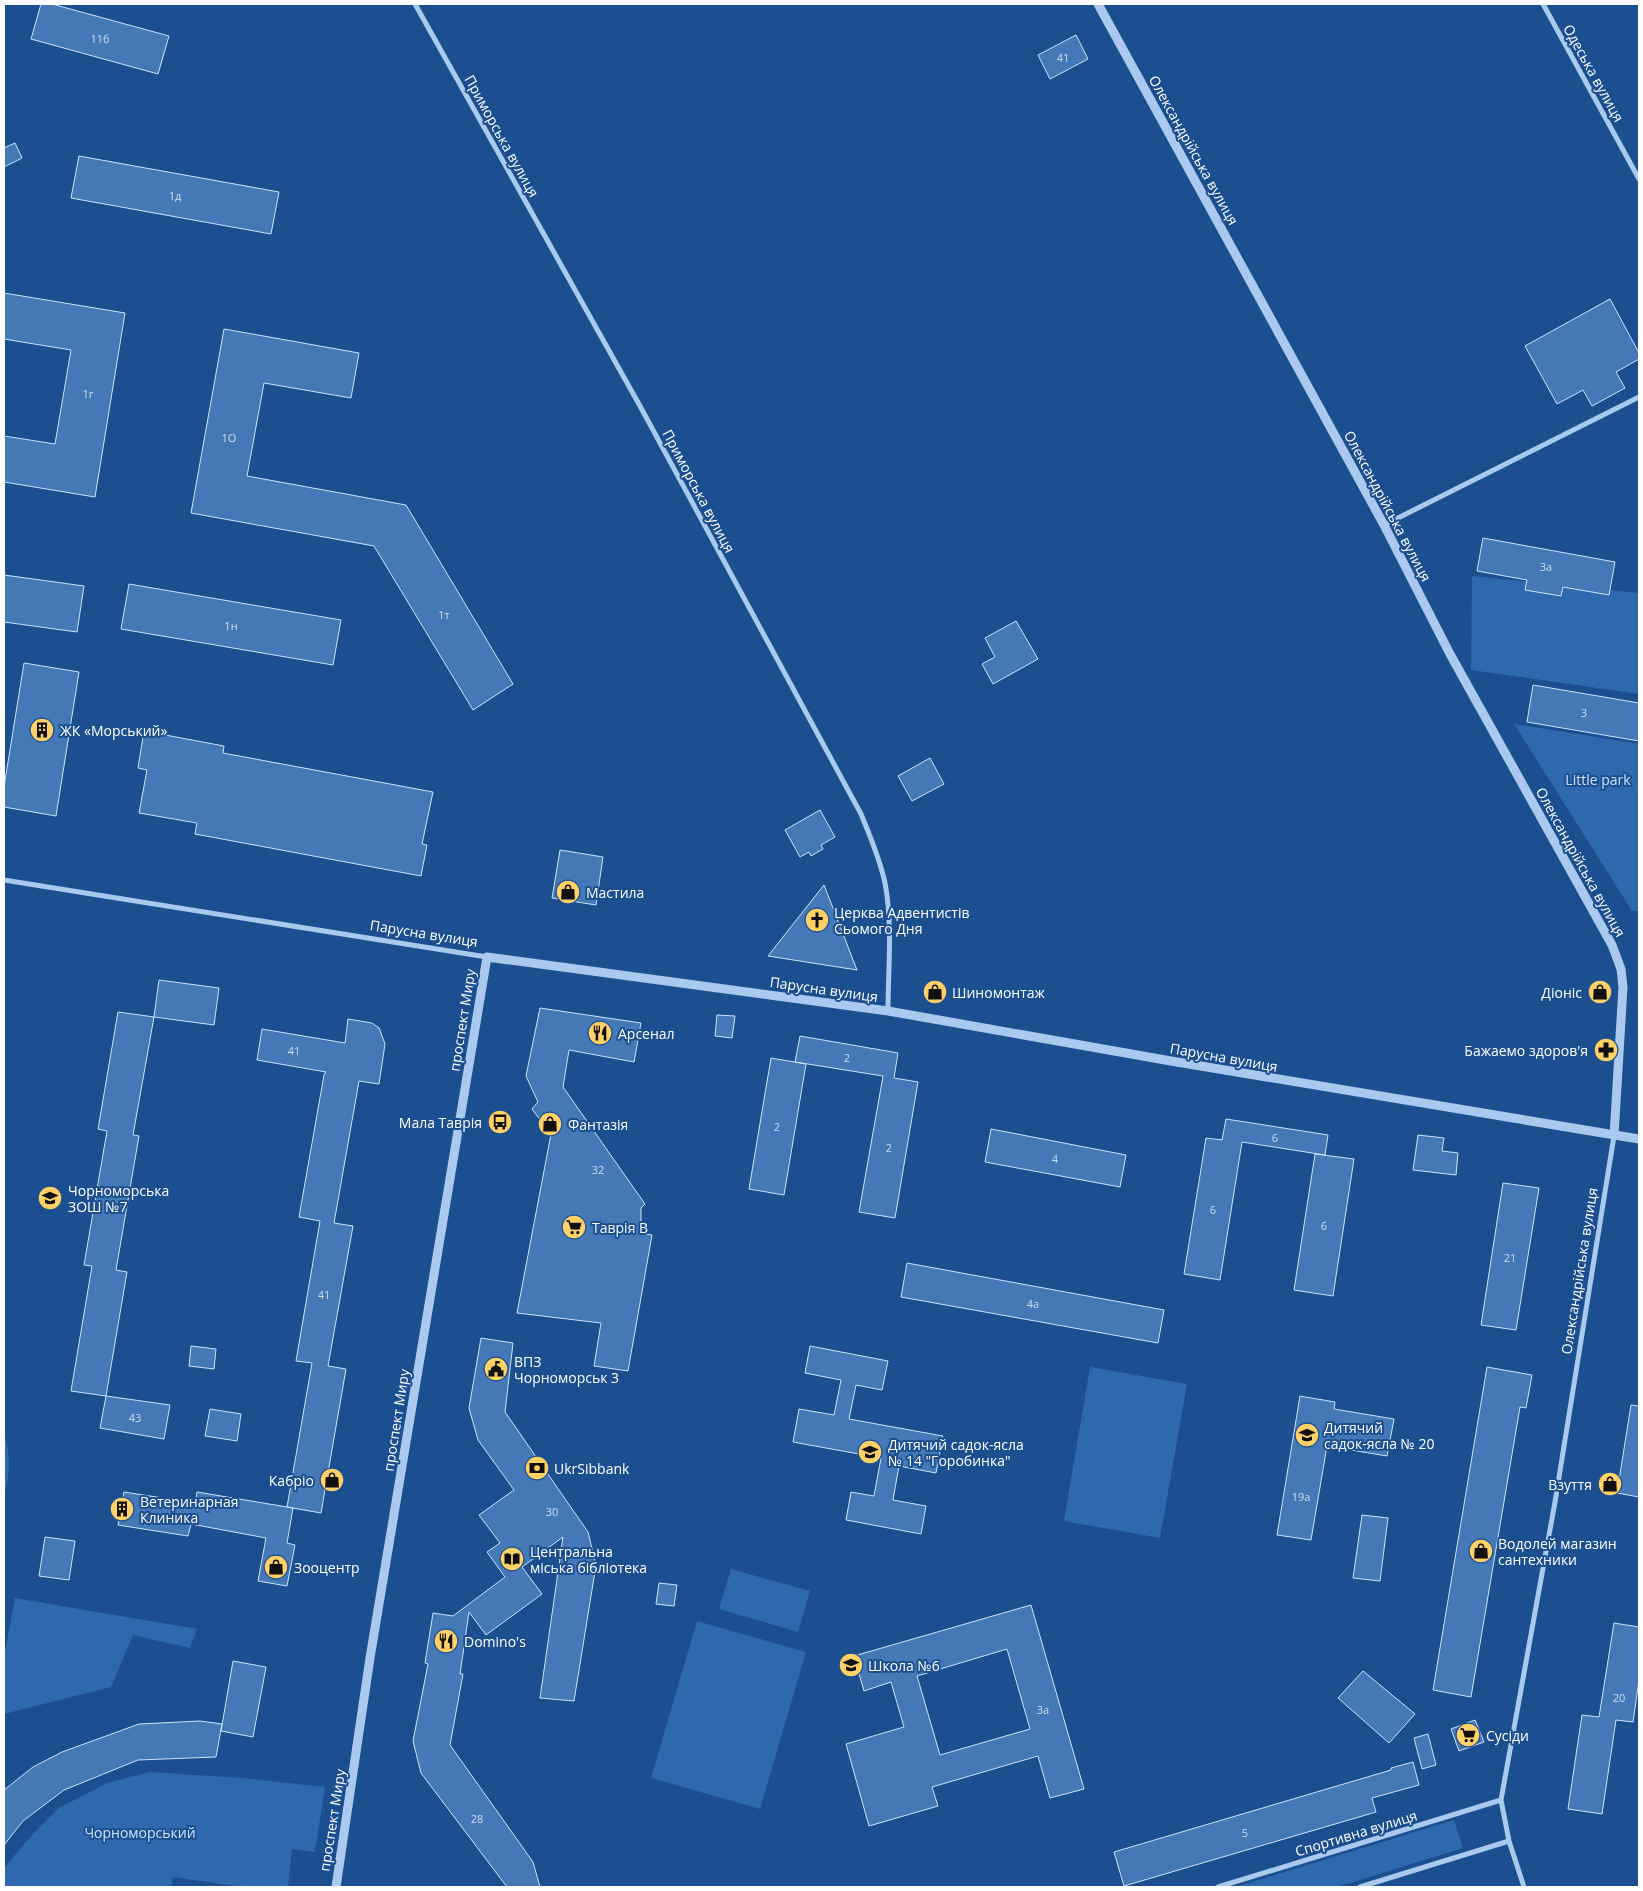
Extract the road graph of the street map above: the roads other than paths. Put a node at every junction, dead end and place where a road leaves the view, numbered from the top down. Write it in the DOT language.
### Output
graph roads {
  1 [pos="415,4"];
  2 [pos="1098,4"];
  3 [pos="1543,4"];
  4 [pos="1639,179"];
  5 [pos="1639,397"];
  6 [pos="1384,525"];
  7 [pos="4,880"];
  8 [pos="486,957"];
  9 [pos="888,1011"];
  10 [pos="1614,1136"];
  11 [pos="1639,1139"];
  12 [pos="1501,1800"];
  13 [pos="1509,1841"];
  14 [pos="336,1887"];
  15 [pos="1218,1887"];
  16 [pos="1360,1887"];
  17 [pos="1524,1887"];
  1 -- 9 [label="street, Приморська вулиця"];
  2 -- 6 [label="street, Олександрійська вулиця"];
  3 -- 4 [label="street, Одеська вулиця"];
  5 -- 6 [label="street"];
  6 -- 10 [label="street, Олександрійська вулиця"];
  7 -- 8 [label="street, Парусна вулиця"];
  8 -- 9 [label="street, Парусна вулиця"];
  8 -- 14 [label="street, проспект Миру"];
  9 -- 10 [label="street, Парусна вулиця"];
  10 -- 11 [label="street, Парусна вулиця"];
  10 -- 12 [label="street, Олександрійська вулиця"];
  12 -- 13 [label="street, Олександрійська вулиця"];
  12 -- 15 [label="street, Спортивна вулиця"];
  13 -- 16 [label="street"];
  13 -- 17 [label="street, Олександрійська вулиця"];
}
